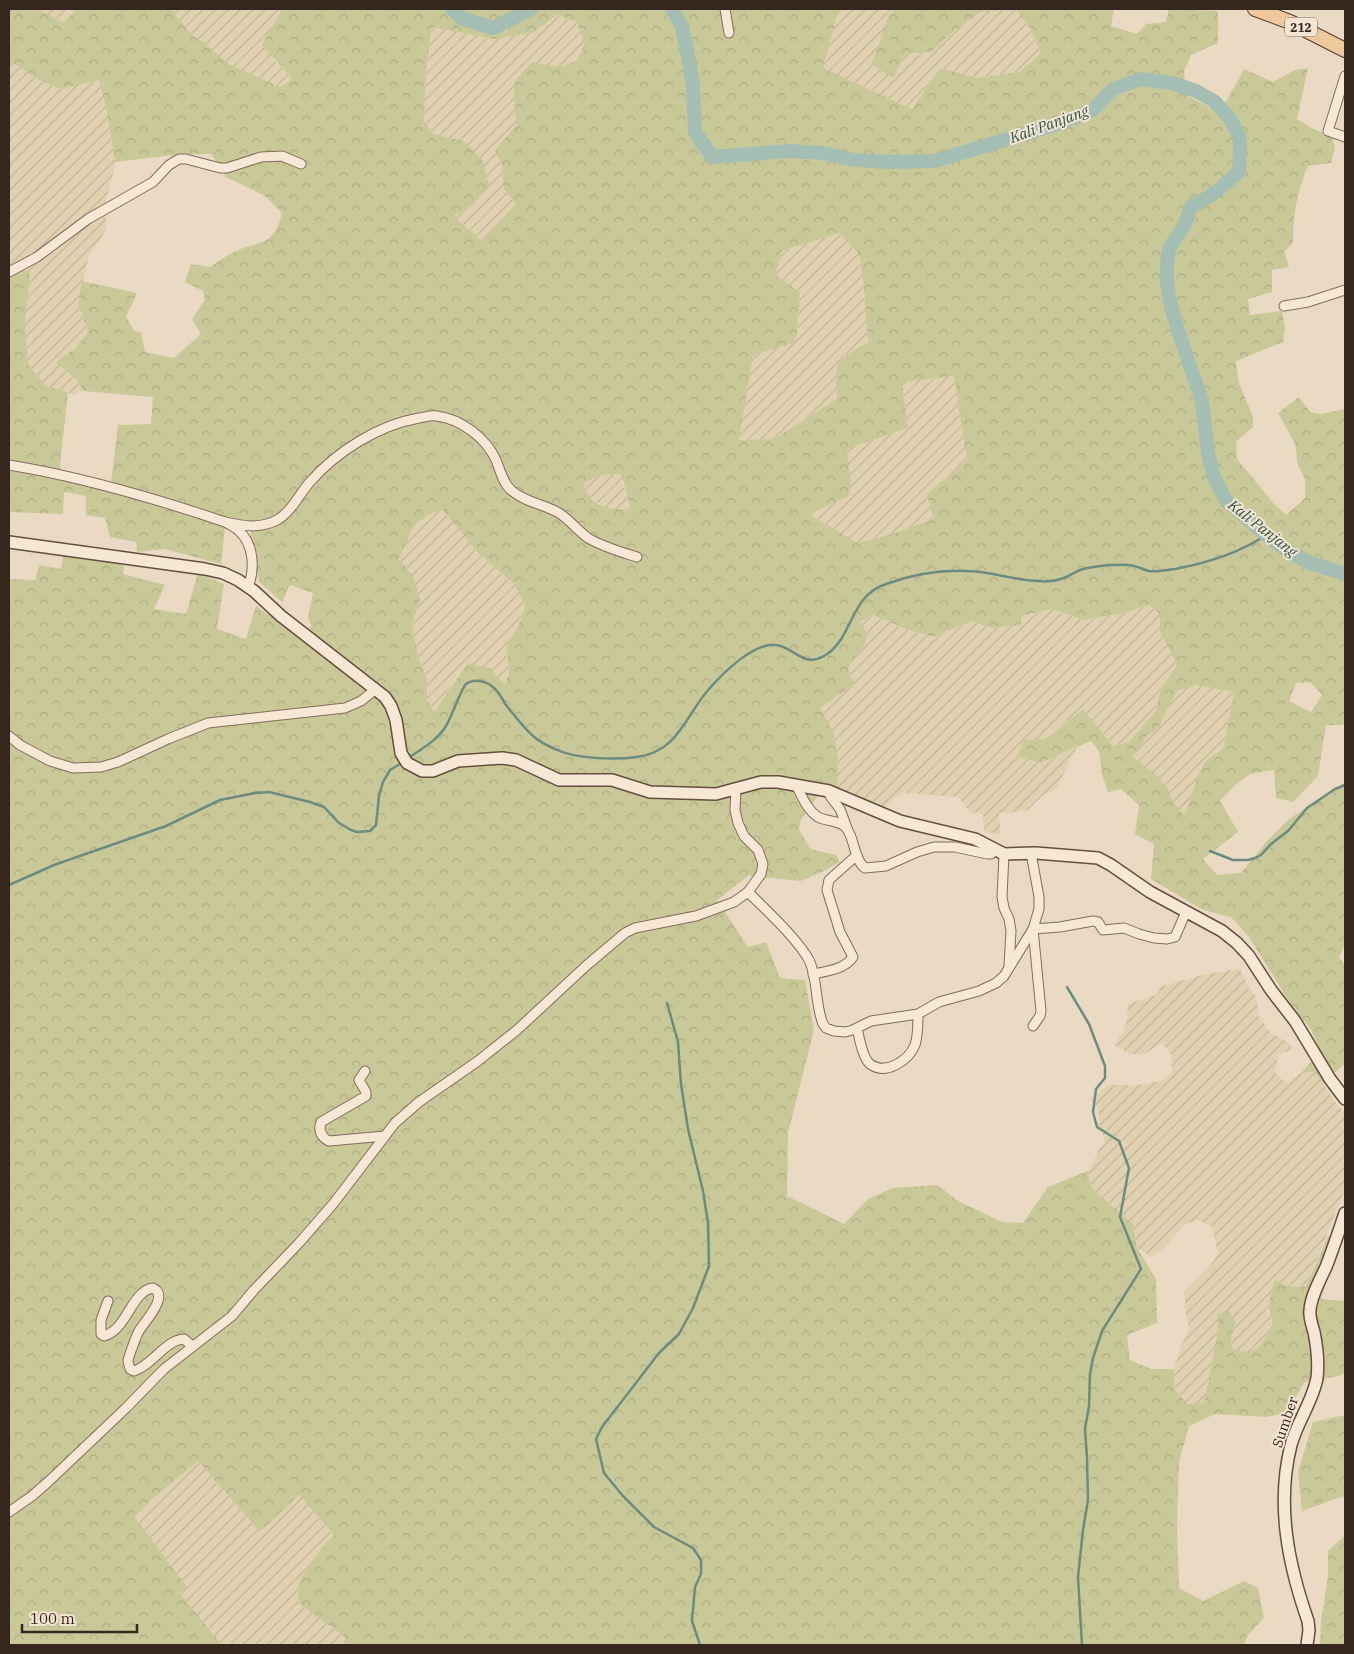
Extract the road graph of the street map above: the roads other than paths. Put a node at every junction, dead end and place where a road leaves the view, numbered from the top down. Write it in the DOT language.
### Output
graph roads {
  1 [pos="725,9"];
  2 [pos="1255,9"];
  3 [pos="1282,9"];
  4 [pos="1290,22"];
  5 [pos="729,32"];
  6 [pos="1345,50"];
  7 [pos="1345,76"];
  8 [pos="1335,108"];
  9 [pos="1345,111"];
  10 [pos="1345,137"];
  11 [pos="300,164"];
  12 [pos="9,272"];
  13 [pos="1345,290"];
  14 [pos="1284,306"];
  15 [pos="9,465"];
  16 [pos="226,522"];
  17 [pos="9,542"];
  18 [pos="637,557"];
  19 [pos="248,587"];
  20 [pos="376,689"];
  21 [pos="9,736"];
  22 [pos="796,785"];
  23 [pos="736,789"];
  24 [pos="830,791"];
  25 [pos="846,828"];
  26 [pos="1000,852"];
  27 [pos="1031,853"];
  28 [pos="857,855"];
  29 [pos="748,892"];
  30 [pos="1186,912"];
  31 [pos="1033,929"];
  32 [pos="1009,968"];
  33 [pos="814,974"];
  34 [pos="918,1014"];
  35 [pos="1033,1026"];
  36 [pos="857,1028"];
  37 [pos="365,1071"];
  38 [pos="1345,1099"];
  39 [pos="385,1136"];
  40 [pos="1345,1213"];
  41 [pos="108,1301"];
  42 [pos="192,1346"];
  43 [pos="9,1512"];
  44 [pos="1308,1645"];
  1 -- 5 [label="street"];
  2 -- 4 [label="main road, 212"];
  3 -- 4 [label="street"];
  4 -- 6 [label="main road, 212"];
  7 -- 8 [label="street"];
  8 -- 9 [label="street"];
  8 -- 10 [label="street"];
  11 -- 12 [label="street"];
  13 -- 14 [label="street"];
  15 -- 16 [label="street"];
  16 -- 18 [label="street"];
  16 -- 19 [label="street"];
  17 -- 19 [label="street"];
  19 -- 20 [label="street"];
  20 -- 21 [label="street"];
  20 -- 23 [label="street"];
  22 -- 23 [label="street"];
  22 -- 24 [label="street"];
  22 -- 25 [label="street"];
  23 -- 29 [label="street"];
  24 -- 25 [label="street"];
  24 -- 26 [label="street"];
  25 -- 28 [label="street"];
  26 -- 27 [label="street"];
  26 -- 28 [label="street"];
  26 -- 32 [label="street"];
  27 -- 30 [label="street"];
  27 -- 31 [label="street"];
  28 -- 33 [label="street"];
  29 -- 33 [label="street"];
  29 -- 39 [label="street"];
  30 -- 31 [label="street"];
  30 -- 38 [label="street"];
  31 -- 32 [label="street"];
  31 -- 35 [label="street"];
  32 -- 34 [label="street"];
  33 -- 36 [label="street"];
  34 -- 36 [label="street"];
  34 -- 36 [label="street"];
  37 -- 39 [label="street"];
  39 -- 42 [label="street"];
  40 -- 44 [label="street, Sumber"];
  41 -- 42 [label="street"];
  42 -- 43 [label="street"];
}
